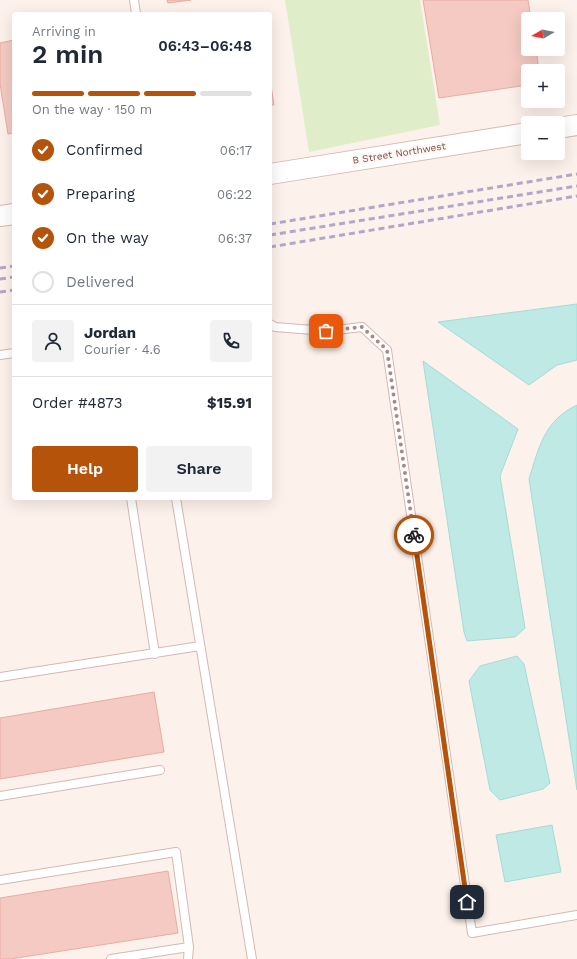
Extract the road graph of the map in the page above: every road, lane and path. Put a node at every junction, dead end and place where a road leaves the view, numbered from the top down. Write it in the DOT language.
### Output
graph roads {
  1 [pos="134,0"];
  2 [pos="136,12"];
  3 [pos="577,125"];
  4 [pos="565,127"];
  5 [pos="521,134"];
  6 [pos="272,174"];
  7 [pos="12,214"];
  8 [pos="0,216"];
  9 [pos="272,325"];
  10 [pos="12,353"];
  11 [pos="0,355"];
  12 [pos="131,500"];
  13 [pos="176,500"];
  14 [pos="200,646"];
  15 [pos="155,654"];
  16 [pos="0,677"];
  17 [pos="160,770"];
  18 [pos="0,796"];
  19 [pos="0,880"];
  20 [pos="577,914"];
  21 [pos="189,946"];
  22 [pos="111,959"];
  23 [pos="188,959"];
  24 [pos="252,959"];
  1 -- 2 [label="lane"];
  3 -- 4 [label="street"];
  5 -- 6 [label="street, B Street Northwest"];
  7 -- 8 [label="street"];
  9 -- 20 [label="lane"];
  10 -- 11 [label="lane"];
  12 -- 15 [label="lane"];
  13 -- 14 [label="lane"];
  14 -- 15 [label="lane"];
  14 -- 24 [label="lane"];
  15 -- 16 [label="lane"];
  17 -- 18 [label="lane"];
  19 -- 21 [label="lane"];
  21 -- 22 [label="lane"];
  21 -- 23 [label="lane"];
}
